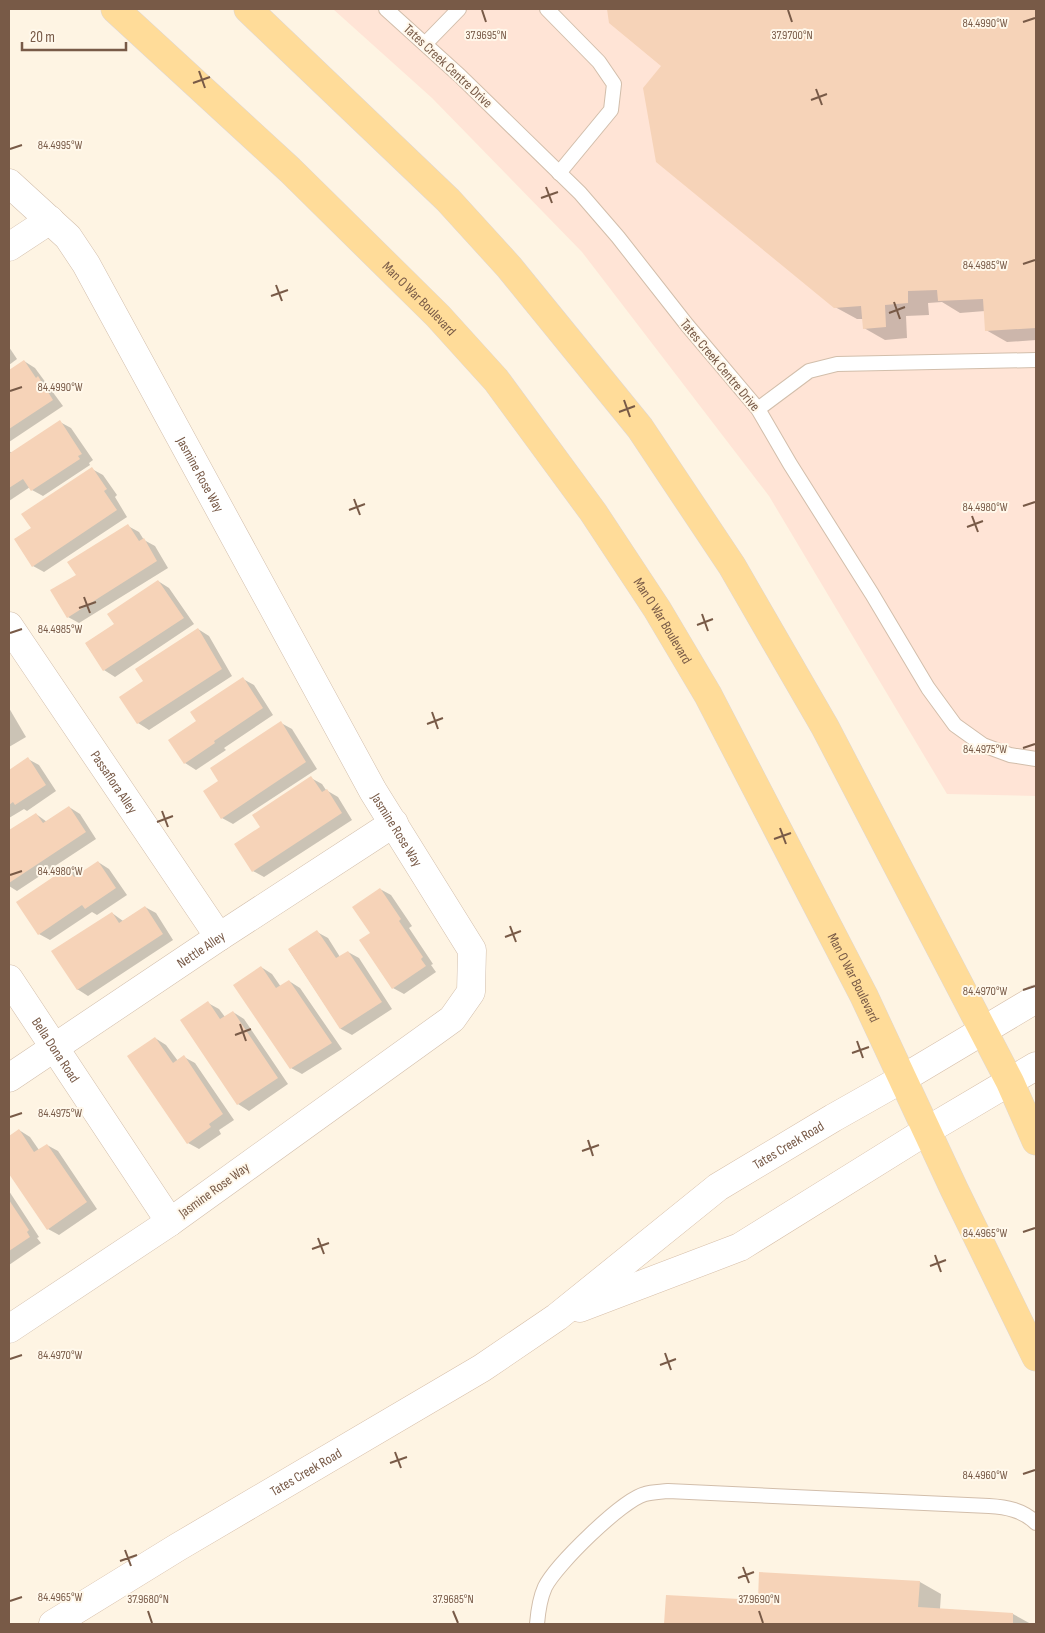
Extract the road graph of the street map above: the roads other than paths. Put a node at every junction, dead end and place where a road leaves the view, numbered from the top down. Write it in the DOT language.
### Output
graph roads {
  1 [pos="115,9"];
  2 [pos="248,9"];
  3 [pos="386,9"];
  4 [pos="459,9"];
  5 [pos="547,9"];
  6 [pos="425,44"];
  7 [pos="559,173"];
  8 [pos="9,183"];
  9 [pos="50,220"];
  10 [pos="9,248"];
  11 [pos="1036,360"];
  12 [pos="758,409"];
  13 [pos="9,626"];
  14 [pos="1036,759"];
  15 [pos="394,823"];
  16 [pos="219,937"];
  17 [pos="9,979"];
  18 [pos="1036,999"];
  19 [pos="983,1032"];
  20 [pos="55,1048"];
  21 [pos="1036,1066"];
  22 [pos="9,1078"];
  23 [pos="902,1079"];
  24 [pos="1010,1082"];
  25 [pos="928,1130"];
  26 [pos="1036,1141"];
  27 [pos="170,1222"];
  28 [pos="557,1317"];
  29 [pos="9,1329"];
  30 [pos="1036,1357"];
  31 [pos="1036,1523"];
  32 [pos="53,1624"];
  33 [pos="537,1624"];
  1 -- 23 [label="main road, Man O War Boulevard"];
  2 -- 19 [label="main road"];
  3 -- 6 [label="lane, Tates Creek Centre Drive"];
  4 -- 6 [label="lane"];
  5 -- 7 [label="lane"];
  6 -- 7 [label="lane, Tates Creek Centre Drive"];
  7 -- 12 [label="lane, Tates Creek Centre Drive"];
  8 -- 9 [label="street, Jasmine Rose Way"];
  9 -- 10 [label="street"];
  9 -- 15 [label="street, Jasmine Rose Way"];
  11 -- 12 [label="lane"];
  12 -- 14 [label="lane, Tates Creek Centre Drive"];
  13 -- 16 [label="street, Passaflora Alley"];
  15 -- 16 [label="street, Nettle Alley"];
  15 -- 27 [label="street, Jasmine Rose Way"];
  16 -- 20 [label="street, Nettle Alley"];
  17 -- 20 [label="street, Bella Dona Road"];
  18 -- 19 [label="street, Tates Creek Road"];
  19 -- 23 [label="street, Tates Creek Road"];
  19 -- 24 [label="main road"];
  20 -- 22 [label="street, Nettle Alley"];
  20 -- 27 [label="street, Bella Dona Road"];
  21 -- 24 [label="street, Tates Creek Road"];
  23 -- 25 [label="main road, Man O War Boulevard"];
  23 -- 28 [label="street, Tates Creek Road"];
  24 -- 25 [label="street, Tates Creek Road"];
  24 -- 26 [label="main road"];
  25 -- 28 [label="street, Tates Creek Road"];
  25 -- 30 [label="main road, Man O War Boulevard"];
  27 -- 29 [label="street, Jasmine Rose Way"];
  28 -- 32 [label="street, Tates Creek Road"];
  31 -- 33 [label="lane"];
}
